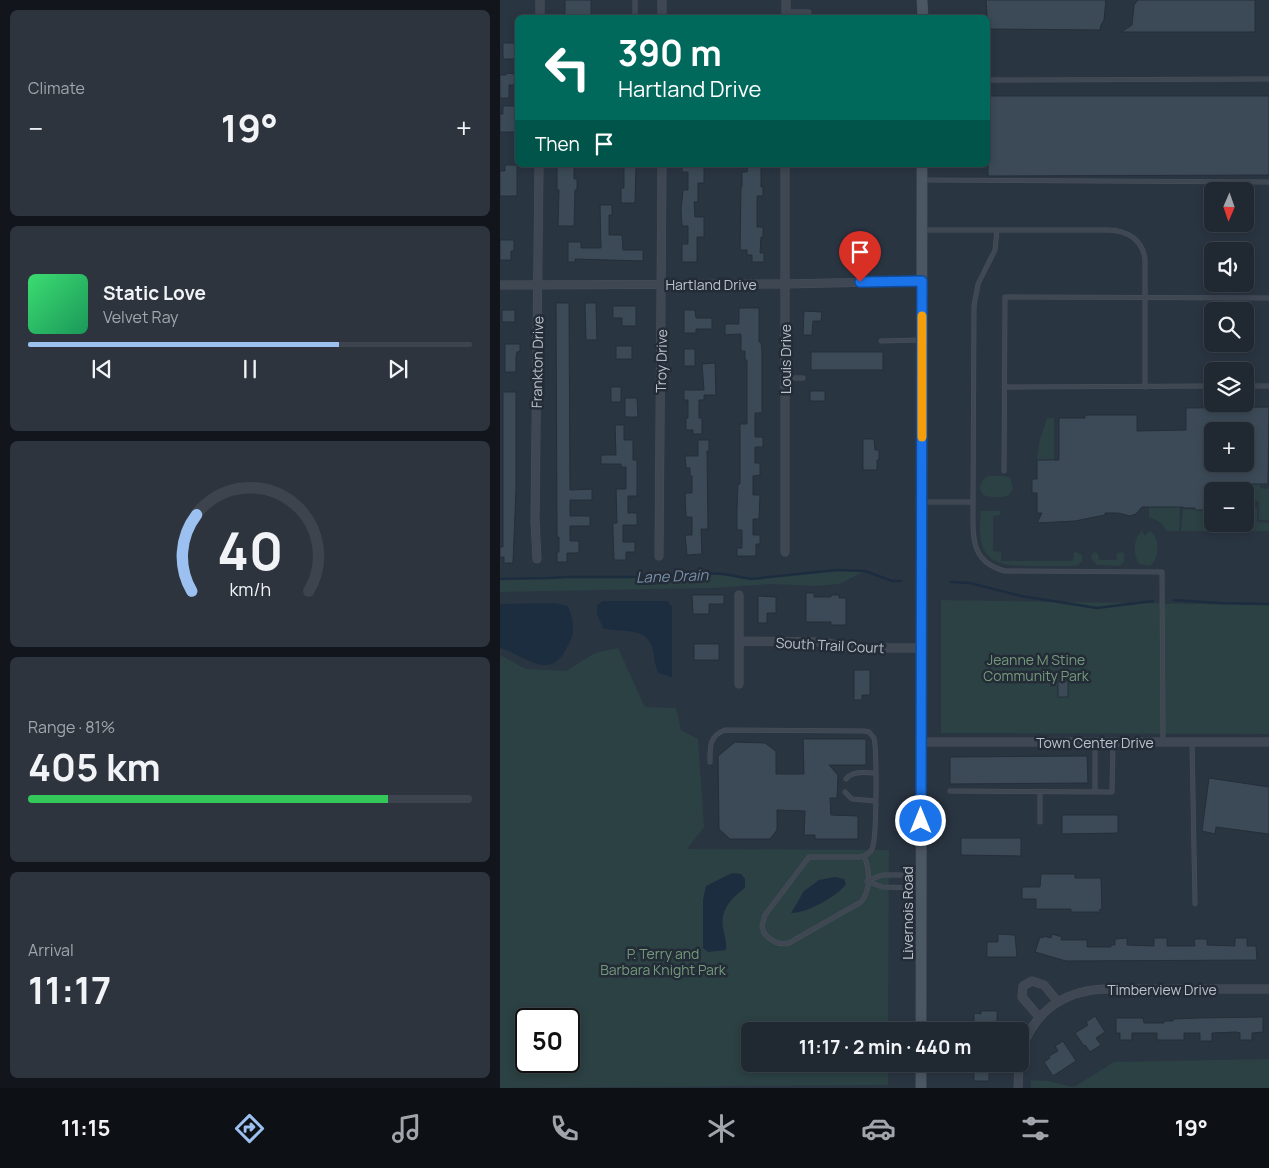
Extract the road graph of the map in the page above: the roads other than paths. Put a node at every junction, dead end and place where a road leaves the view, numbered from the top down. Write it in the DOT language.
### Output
graph roads {
  1 [pos="540,0"];
  2 [pos="635,0"];
  3 [pos="662,0"];
  4 [pos="786,0"];
  5 [pos="922,0"];
  6 [pos="808,12"];
  7 [pos="540,15"];
  8 [pos="635,15"];
  9 [pos="662,15"];
  10 [pos="786,15"];
  11 [pos="922,15"];
  12 [pos="1269,79"];
  13 [pos="990,80"];
  14 [pos="539,167"];
  15 [pos="662,167"];
  16 [pos="785,167"];
  17 [pos="922,167"];
  18 [pos="922,180"];
  19 [pos="1269,182"];
  20 [pos="922,230"];
  21 [pos="997,230"];
  22 [pos="922,281"];
  23 [pos="538,284"];
  24 [pos="662,284"];
  25 [pos="785,284"];
  26 [pos="500,285"];
  27 [pos="1145,298"];
  28 [pos="1269,298"];
  29 [pos="881,340"];
  30 [pos="922,340"];
  31 [pos="785,378"];
  32 [pos="803,378"];
  33 [pos="1145,386"];
  34 [pos="1204,386"];
  35 [pos="1254,386"];
  36 [pos="1269,386"];
  37 [pos="1004,387"];
  38 [pos="1004,471"];
  39 [pos="922,502"];
  40 [pos="973,502"];
  41 [pos="785,552"];
  42 [pos="659,556"];
  43 [pos="537,559"];
  44 [pos="739,595"];
  45 [pos="740,641"];
  46 [pos="921,648"];
  47 [pos="739,684"];
  48 [pos="921,742"];
  49 [pos="1095,742"];
  50 [pos="1113,742"];
  51 [pos="1163,742"];
  52 [pos="1192,742"];
  53 [pos="1269,742"];
  54 [pos="710,762"];
  55 [pos="875,773"];
  56 [pos="846,779"];
  57 [pos="950,791"];
  58 [pos="1040,791"];
  59 [pos="1095,791"];
  60 [pos="845,792"];
  61 [pos="876,801"];
  62 [pos="1040,822"];
  63 [pos="864,856"];
  64 [pos="921,875"];
  65 [pos="868,881"];
  66 [pos="921,888"];
  67 [pos="1195,904"];
  68 [pos="1269,989"];
  69 [pos="1058,1002"];
  70 [pos="1039,1017"];
  71 [pos="921,1022"];
  72 [pos="1029,1034"];
  73 [pos="921,1072"];
  74 [pos="1019,1072"];
  75 [pos="921,1088"];
  76 [pos="1018,1088"];
  1 -- 7 [label="street"];
  2 -- 8 [label="lane"];
  3 -- 9 [label="street"];
  4 -- 10 [label="street"];
  5 -- 11 [label="main road"];
  6 -- 10 [label="lane"];
  12 -- 13 [label="lane"];
  14 -- 23 [label="street, Frankton Drive"];
  15 -- 24 [label="street, Troy Drive"];
  16 -- 25 [label="street, Louis Drive"];
  17 -- 18 [label="main road, Livernois Road"];
  18 -- 19 [label="lane"];
  18 -- 20 [label="main road, Livernois Road"];
  20 -- 21 [label="lane"];
  20 -- 22 [label="main road, Livernois Road"];
  21 -- 27 [label="lane"];
  21 -- 40 [label="lane"];
  22 -- 25 [label="street, Hartland Drive"];
  22 -- 30 [label="main road, Livernois Road"];
  23 -- 24 [label="street, Hartland Drive"];
  23 -- 26 [label="street, Hartland Drive"];
  23 -- 43 [label="street, Frankton Drive"];
  24 -- 25 [label="street, Hartland Drive"];
  24 -- 42 [label="street, Troy Drive"];
  25 -- 31 [label="street, Louis Drive"];
  27 -- 28 [label="lane"];
  27 -- 33 [label="lane"];
  27 -- 37 [label="lane"];
  29 -- 30 [label="lane"];
  30 -- 39 [label="main road, Livernois Road"];
  31 -- 32 [label="lane"];
  31 -- 41 [label="street, Louis Drive"];
  33 -- 34 [label="lane"];
  33 -- 37 [label="lane"];
  35 -- 36 [label="lane"];
  37 -- 38 [label="lane"];
  39 -- 40 [label="lane"];
  39 -- 46 [label="main road, Livernois Road"];
  40 -- 51 [label="lane"];
  44 -- 45 [label="street"];
  45 -- 46 [label="street, South Trail Court"];
  45 -- 47 [label="street"];
  46 -- 48 [label="main road, Livernois Road"];
  48 -- 49 [label="street, Town Center Drive"];
  48 -- 64 [label="main road, Livernois Road"];
  49 -- 50 [label="street, Town Center Drive"];
  49 -- 59 [label="lane"];
  50 -- 51 [label="street, Town Center Drive"];
  50 -- 59 [label="lane"];
  51 -- 52 [label="street, Town Center Drive"];
  52 -- 53 [label="street, Town Center Drive"];
  52 -- 67 [label="lane"];
  54 -- 55 [label="lane"];
  55 -- 56 [label="lane"];
  55 -- 61 [label="lane"];
  57 -- 58 [label="lane"];
  58 -- 59 [label="lane"];
  58 -- 62 [label="lane"];
  60 -- 61 [label="lane"];
  61 -- 63 [label="lane"];
  63 -- 65 [label="lane"];
  63 -- 65 [label="lane"];
  64 -- 65 [label="lane"];
  64 -- 66 [label="main road, Livernois Road"];
  65 -- 66 [label="lane"];
  66 -- 71 [label="main road, Livernois Road"];
  68 -- 69 [label="street, Timberview Drive"];
  69 -- 70 [label="street, Timberview Drive"];
  69 -- 70 [label="street"];
  70 -- 72 [label="street, Timberview Drive"];
  73 -- 75 [label="main road"];
  74 -- 76 [label="street"];
}
